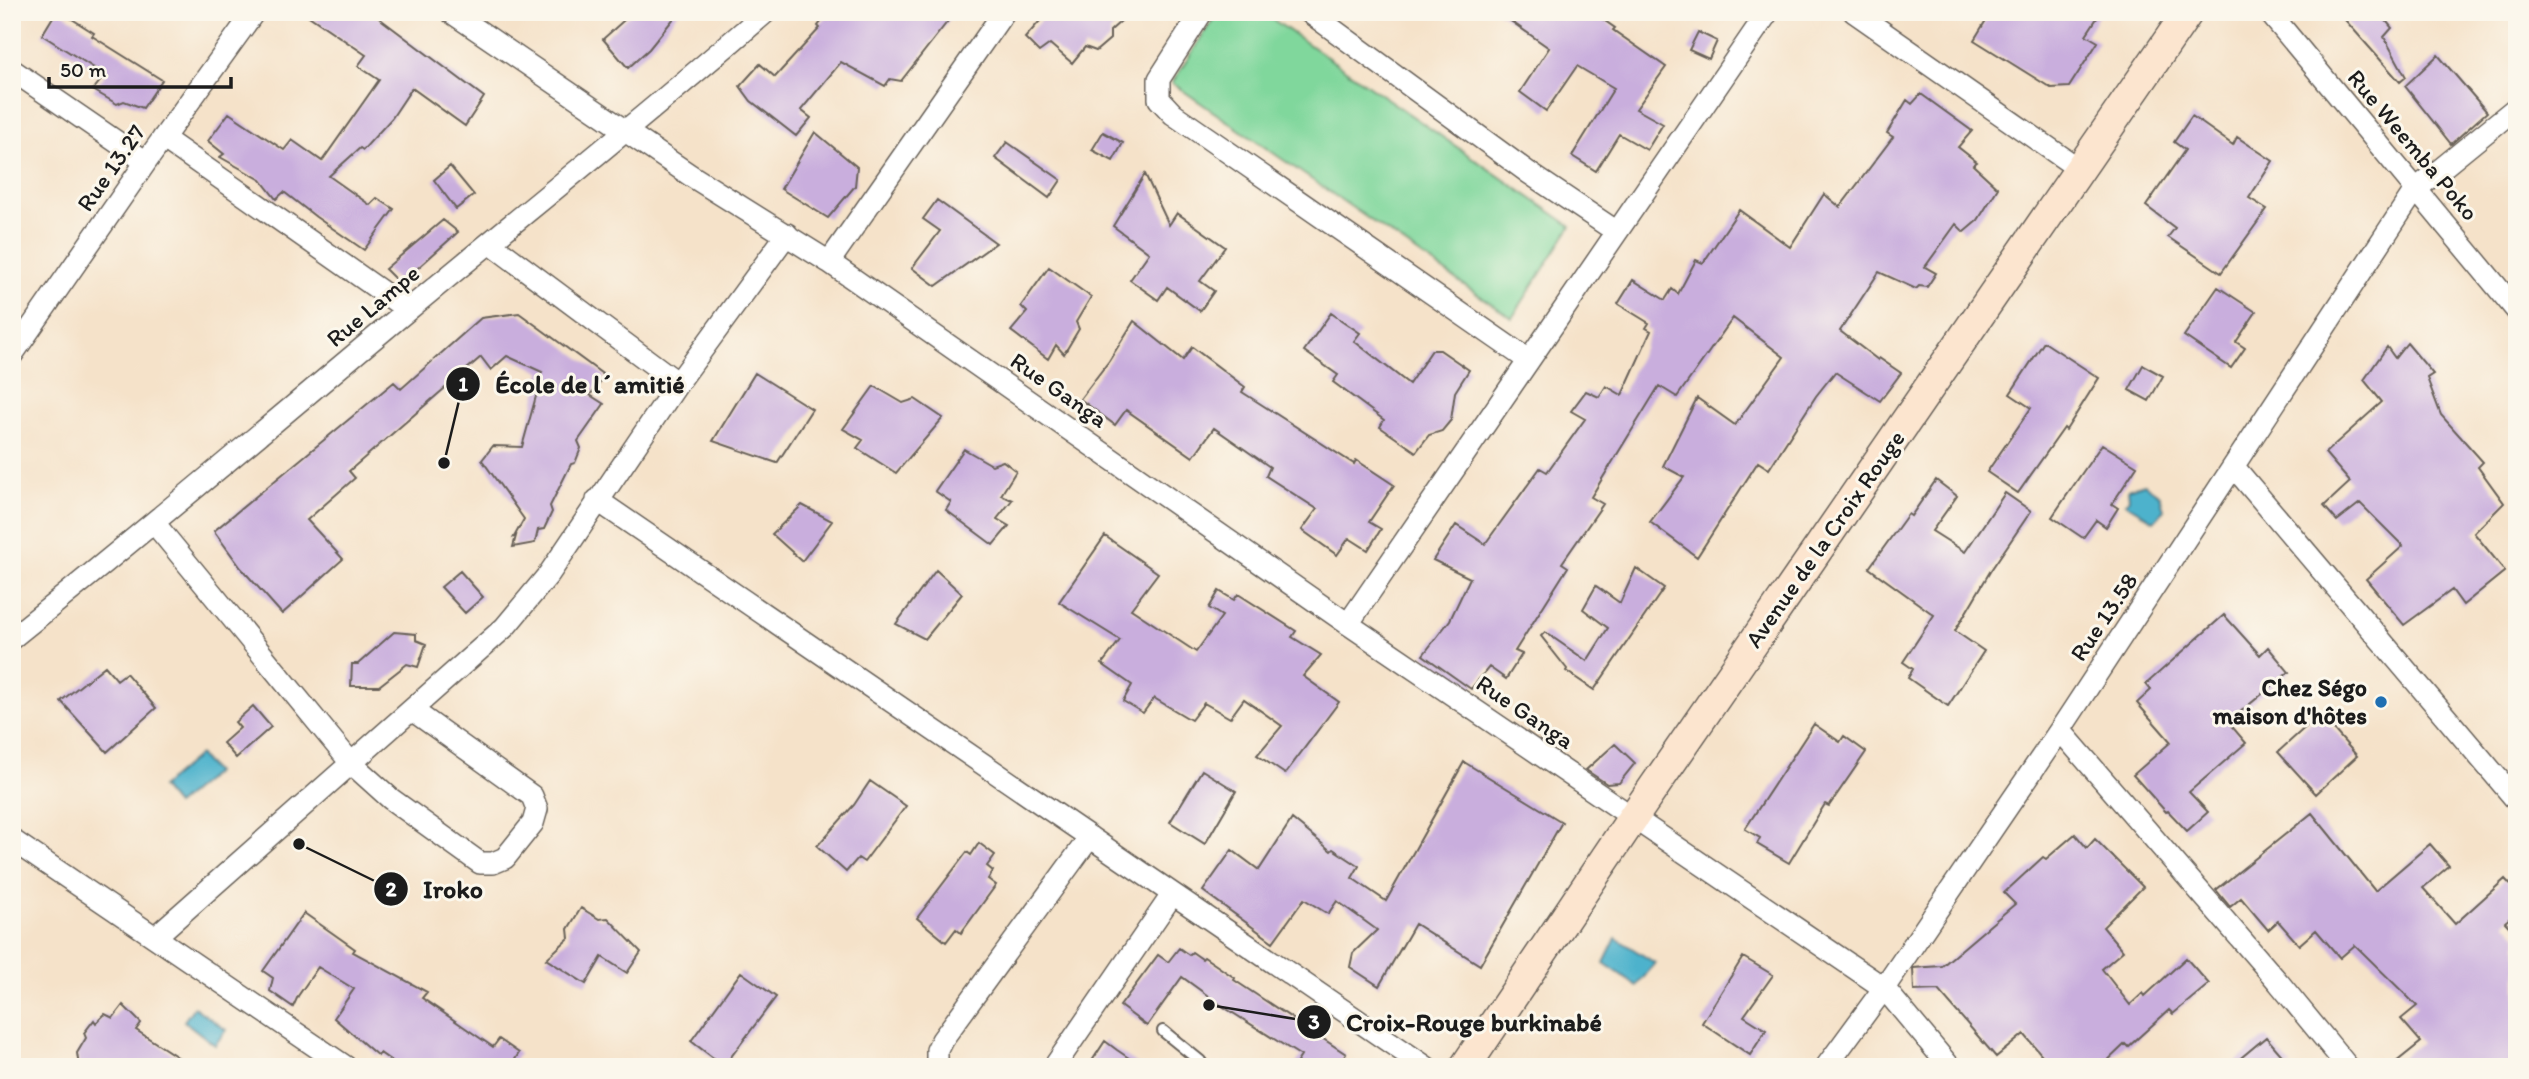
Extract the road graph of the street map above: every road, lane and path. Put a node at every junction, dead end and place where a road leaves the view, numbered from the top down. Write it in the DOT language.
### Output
graph roads {
  1 [pos="254,12"];
  2 [pos="451,12"];
  3 [pos="766,12"];
  4 [pos="1004,12"];
  5 [pos="1202,12"];
  6 [pos="1309,12"];
  7 [pos="1768,12"];
  8 [pos="1854,12"];
  9 [pos="2188,12"];
  10 [pos="2269,12"];
  11 [pos="12,70"];
  12 [pos="2517,107"];
  13 [pos="627,130"];
  14 [pos="163,138"];
  15 [pos="146,162"];
  16 [pos="2079,169"];
  17 [pos="2415,190"];
  18 [pos="1618,232"];
  19 [pos="787,234"];
  20 [pos="490,243"];
  21 [pos="829,262"];
  22 [pos="408,310"];
  23 [pos="2517,312"];
  24 [pos="12,355"];
  25 [pos="1528,360"];
  26 [pos="678,383"];
  27 [pos="2235,467"];
  28 [pos="597,500"];
  29 [pos="155,524"];
  30 [pos="1348,624"];
  31 [pos="12,638"];
  32 [pos="412,710"];
  33 [pos="2060,730"];
  34 [pos="351,763"];
  35 [pos="2517,801"];
  36 [pos="1634,816"];
  37 [pos="1090,838"];
  38 [pos="12,840"];
  39 [pos="1172,895"];
  40 [pos="155,937"];
  41 [pos="1884,988"];
  42 [pos="1163,1031"];
  43 [pos="346,1067"];
  44 [pos="937,1067"];
  45 [pos="1054,1067"];
  46 [pos="1204,1067"];
  47 [pos="1426,1067"];
  48 [pos="1465,1067"];
  49 [pos="1826,1067"];
  50 [pos="1950,1067"];
  51 [pos="2348,1067"];
  1 -- 14 [label="street, Rue 13.27"];
  2 -- 13 [label="street, Rue Ganga"];
  3 -- 13 [label="street, Rue Lampe"];
  4 -- 21 [label="street"];
  5 -- 25 [label="street"];
  6 -- 18 [label="street"];
  7 -- 18 [label="street"];
  8 -- 16 [label="street"];
  9 -- 16 [label="street, Avenue de la Croix Rouge"];
  10 -- 17 [label="street, Rue Weemba Poko"];
  11 -- 15 [label="street"];
  12 -- 17 [label="street, Rue 13.58"];
  13 -- 19 [label="street, Rue Ganga"];
  13 -- 20 [label="street, Rue Lampe"];
  14 -- 15 [label="street, Rue 13.27"];
  14 -- 22 [label="street"];
  15 -- 24 [label="street, Rue 13.27"];
  16 -- 36 [label="street, Avenue de la Croix Rouge"];
  17 -- 23 [label="street, Rue Weemba Poko"];
  17 -- 27 [label="street, Rue 13.58"];
  18 -- 25 [label="street"];
  19 -- 21 [label="street, Rue Ganga"];
  19 -- 26 [label="street"];
  20 -- 22 [label="street, Rue Lampe"];
  20 -- 26 [label="street"];
  21 -- 30 [label="street, Rue Ganga"];
  22 -- 29 [label="street, Rue Lampe"];
  25 -- 30 [label="street"];
  26 -- 28 [label="street"];
  27 -- 33 [label="street, Rue 13.58"];
  27 -- 35 [label="street"];
  28 -- 32 [label="street"];
  28 -- 37 [label="street"];
  29 -- 31 [label="street, Rue Lampe"];
  29 -- 34 [label="street"];
  30 -- 36 [label="street, Rue Ganga"];
  32 -- 34 [label="street"];
  32 -- 34 [label="street"];
  33 -- 41 [label="street, Rue 13.58"];
  33 -- 51 [label="street"];
  34 -- 40 [label="street"];
  36 -- 41 [label="street, Rue Ganga"];
  36 -- 48 [label="street, Avenue de la Croix Rouge"];
  37 -- 39 [label="street"];
  37 -- 44 [label="street"];
  38 -- 40 [label="street"];
  39 -- 45 [label="street"];
  39 -- 47 [label="street"];
  40 -- 43 [label="street"];
  41 -- 49 [label="street, Rue 13.58"];
  41 -- 50 [label="street"];
  42 -- 46 [label="lane"];
}
